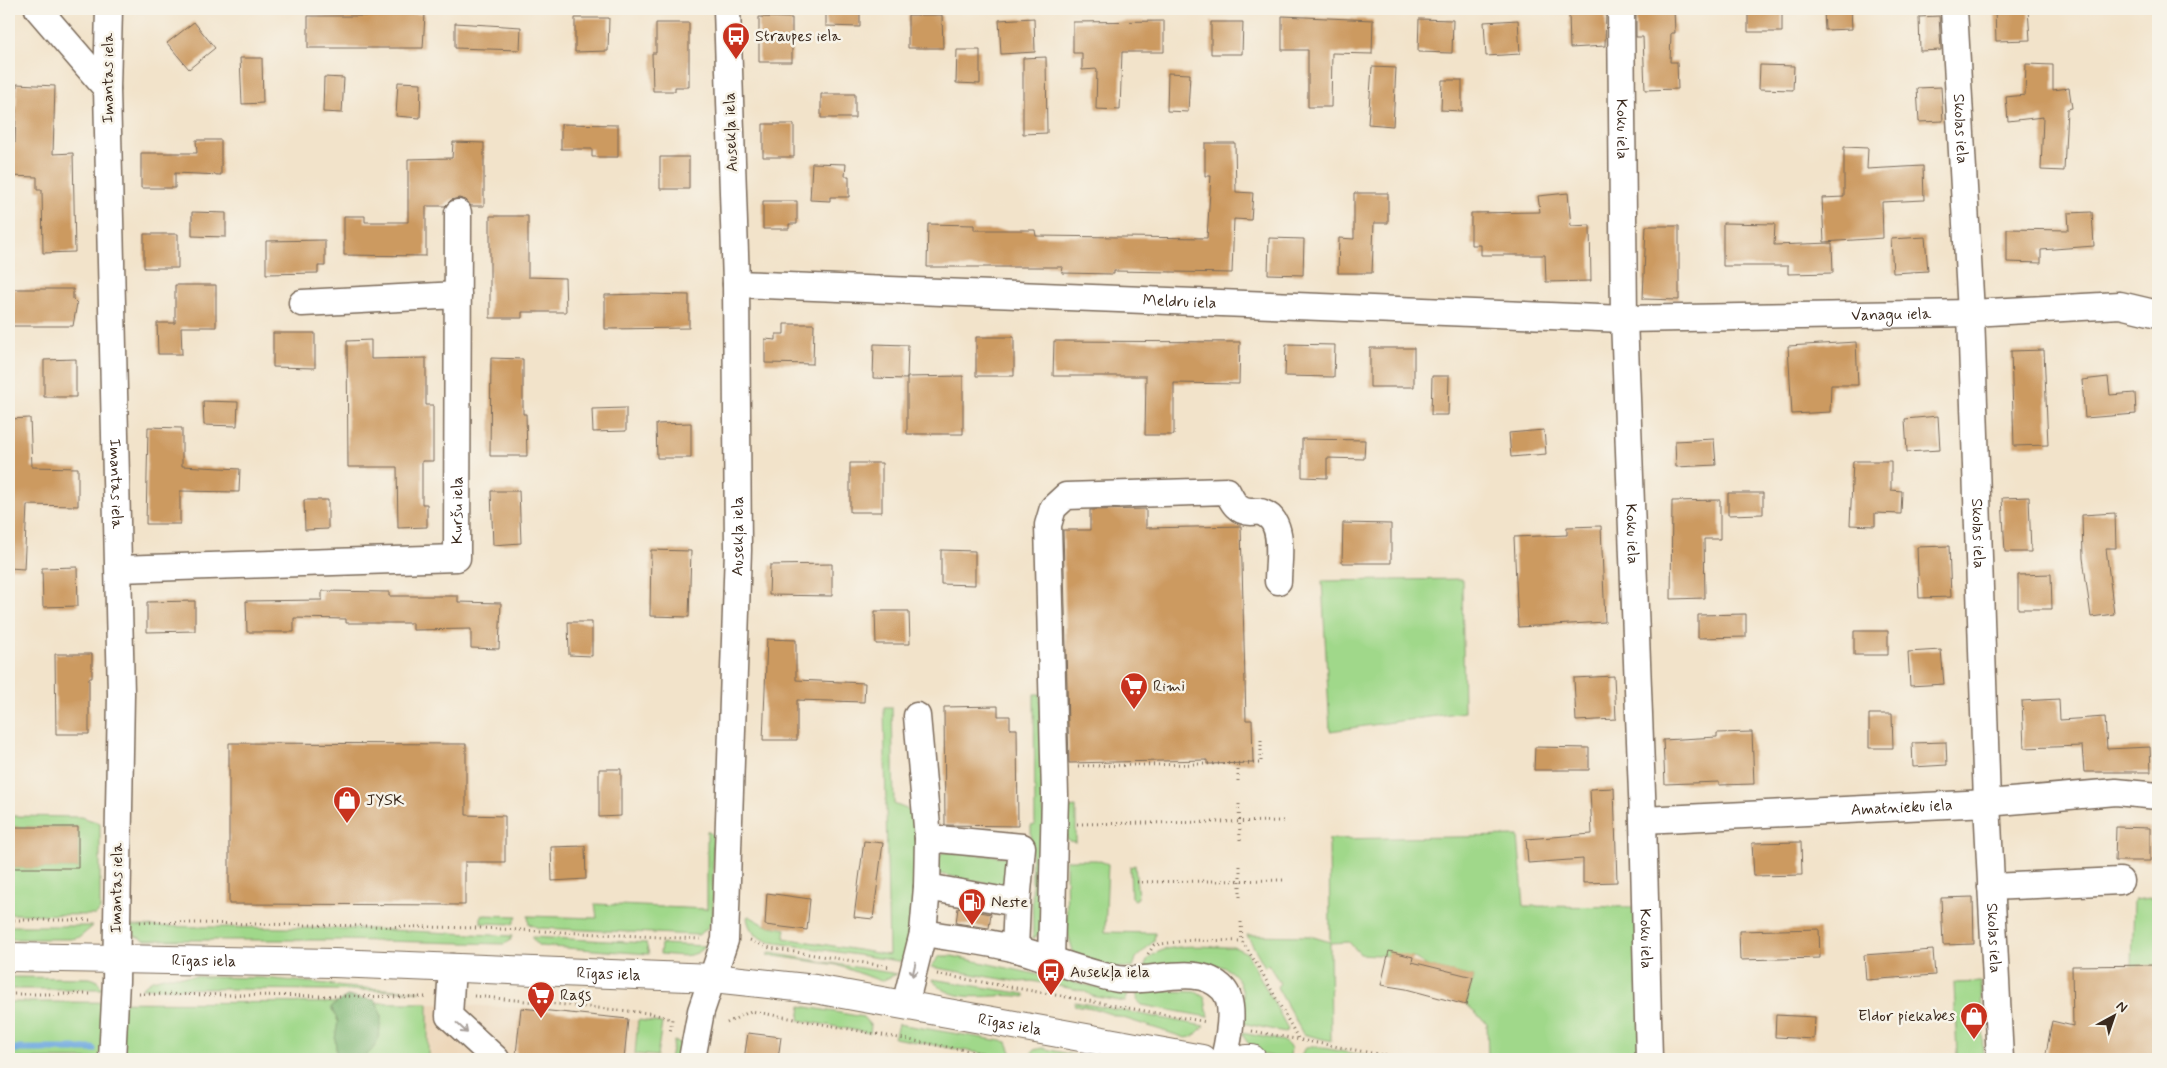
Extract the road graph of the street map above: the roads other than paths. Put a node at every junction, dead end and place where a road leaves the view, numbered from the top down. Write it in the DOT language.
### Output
graph roads {
  1 [pos="38,9"];
  2 [pos="109,9"];
  3 [pos="727,9"];
  4 [pos="1621,9"];
  5 [pos="1954,9"];
  6 [pos="107,89"];
  7 [pos="458,214"];
  8 [pos="736,284"];
  9 [pos="458,295"];
  10 [pos="302,303"];
  11 [pos="1971,313"];
  12 [pos="2158,314"];
  13 [pos="1624,319"];
  14 [pos="119,569"];
  15 [pos="1278,581"];
  16 [pos="917,716"];
  17 [pos="2158,796"];
  18 [pos="1987,803"];
  19 [pos="1643,820"];
  20 [pos="928,838"];
  21 [pos="2120,881"];
  22 [pos="1991,887"];
  23 [pos="928,888"];
  24 [pos="1017,903"];
  25 [pos="923,933"];
  26 [pos="1015,949"];
  27 [pos="9,957"];
  28 [pos="116,958"];
  29 [pos="1051,960"];
  30 [pos="452,967"];
  31 [pos="713,978"];
  32 [pos="905,1005"];
  33 [pos="1146,1054"];
  34 [pos="112,1059"];
  35 [pos="496,1059"];
  36 [pos="692,1059"];
  37 [pos="1202,1059"];
  38 [pos="1224,1059"];
  39 [pos="1246,1059"];
  40 [pos="1252,1059"];
  41 [pos="1649,1059"];
  42 [pos="2000,1059"];
  1 -- 6 [label="street"];
  2 -- 6 [label="street, Imantas iela"];
  3 -- 8 [label="street, Ausekļa iela"];
  4 -- 13 [label="street, Koku iela"];
  5 -- 11 [label="street, Skolas iela"];
  6 -- 14 [label="street, Imantas iela"];
  7 -- 9 [label="street, Kuršu iela"];
  8 -- 13 [label="street, Meldru iela"];
  8 -- 31 [label="street, Ausekļa iela"];
  9 -- 10 [label="street"];
  9 -- 14 [label="street, Kuršu iela"];
  11 -- 12 [label="street, Vanagu iela"];
  11 -- 13 [label="street, Vanagu iela"];
  11 -- 18 [label="street, Skolas iela"];
  13 -- 19 [label="street, Koku iela"];
  14 -- 28 [label="street, Imantas iela"];
  15 -- 29 [label="street"];
  16 -- 20 [label="street"];
  17 -- 18 [label="street, Amatnieku iela"];
  18 -- 19 [label="street, Amatnieku iela"];
  18 -- 22 [label="street, Skolas iela"];
  19 -- 41 [label="street, Koku iela"];
  20 -- 23 [label="street"];
  20 -- 24 [label="street"];
  21 -- 22 [label="street"];
  22 -- 42 [label="street, Skolas iela"];
  23 -- 24 [label="street"];
  23 -- 25 [label="street"];
  24 -- 26 [label="street"];
  25 -- 26 [label="street"];
  25 -- 32 [label="street, one-way"];
  26 -- 29 [label="street"];
  27 -- 28 [label="main road, Rīgas iela"];
  28 -- 30 [label="main road, Rīgas iela"];
  28 -- 34 [label="street, Imantas iela"];
  29 -- 38 [label="street"];
  30 -- 31 [label="main road, Rīgas iela"];
  30 -- 35 [label="street, one-way"];
  31 -- 32 [label="main road, Rīgas iela"];
  31 -- 36 [label="street, Ausekļa iela"];
  32 -- 33 [label="main road, Rīgas iela"];
  33 -- 37 [label="main road, Rīgas iela"];
  39 -- 40 [label="main road"];
}
